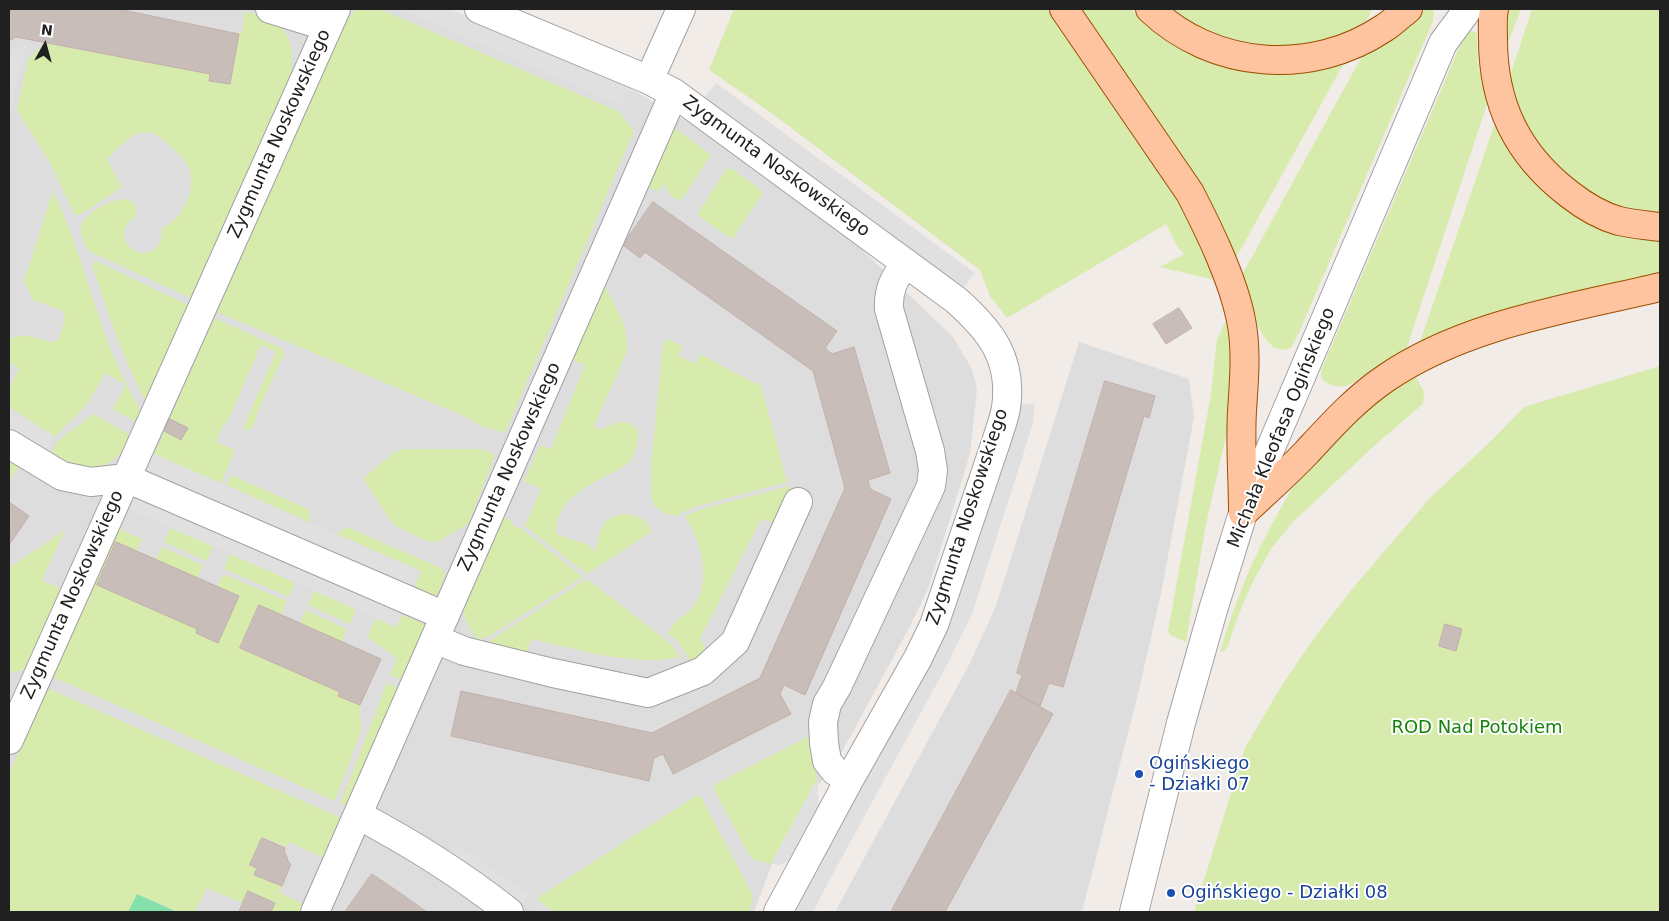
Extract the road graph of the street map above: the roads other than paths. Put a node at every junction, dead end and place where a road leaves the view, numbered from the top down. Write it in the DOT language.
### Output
graph roads {
  1 [pos="270,9"];
  2 [pos="479,9"];
  3 [pos="680,9"];
  4 [pos="1064,9"];
  5 [pos="1150,9"];
  6 [pos="1408,9"];
  7 [pos="1449,9"];
  8 [pos="1468,9"];
  9 [pos="1494,9"];
  10 [pos="332,18"];
  11 [pos="1443,43"];
  12 [pos="649,80"];
  13 [pos="674,93"];
  14 [pos="1660,227"];
  15 [pos="906,263"];
  16 [pos="1660,287"];
  17 [pos="9,444"];
  18 [pos="126,478"];
  19 [pos="798,502"];
  20 [pos="1243,513"];
  21 [pos="440,627"];
  22 [pos="19,690"];
  23 [pos="9,740"];
  24 [pos="849,780"];
  25 [pos="358,815"];
  26 [pos="315,912"];
  27 [pos="509,912"];
  28 [pos="778,912"];
  29 [pos="1134,912"];
  1 -- 10 [label="street"];
  2 -- 12 [label="street, Zygmunta Noskowskiego"];
  3 -- 12 [label="street"];
  4 -- 20 [label="main road"];
  5 -- 6 [label="main road"];
  7 -- 11 [label="street, Michała Kleofasa Ogińskiego"];
  8 -- 11 [label="street, Michała Kleofasa Ogińskiego"];
  9 -- 14 [label="main road"];
  10 -- 18 [label="street, Zygmunta Noskowskiego"];
  11 -- 20 [label="street, Michała Kleofasa Ogińskiego"];
  12 -- 13 [label="street, Zygmunta Noskowskiego"];
  13 -- 15 [label="street, Zygmunta Noskowskiego"];
  13 -- 21 [label="street, Zygmunta Noskowskiego"];
  15 -- 24 [label="street"];
  15 -- 24 [label="street, Zygmunta Noskowskiego"];
  16 -- 20 [label="main road"];
  17 -- 18 [label="street, Zygmunta Noskowskiego"];
  18 -- 21 [label="street"];
  18 -- 22 [label="street, Zygmunta Noskowskiego"];
  19 -- 21 [label="street"];
  20 -- 29 [label="street, Michała Kleofasa Ogińskiego"];
  21 -- 25 [label="street, Zygmunta Noskowskiego"];
  22 -- 23 [label="street, Zygmunta Noskowskiego"];
  24 -- 28 [label="street, Zygmunta Noskowskiego"];
  25 -- 26 [label="street, Zygmunta Noskowskiego"];
  25 -- 27 [label="street"];
}
